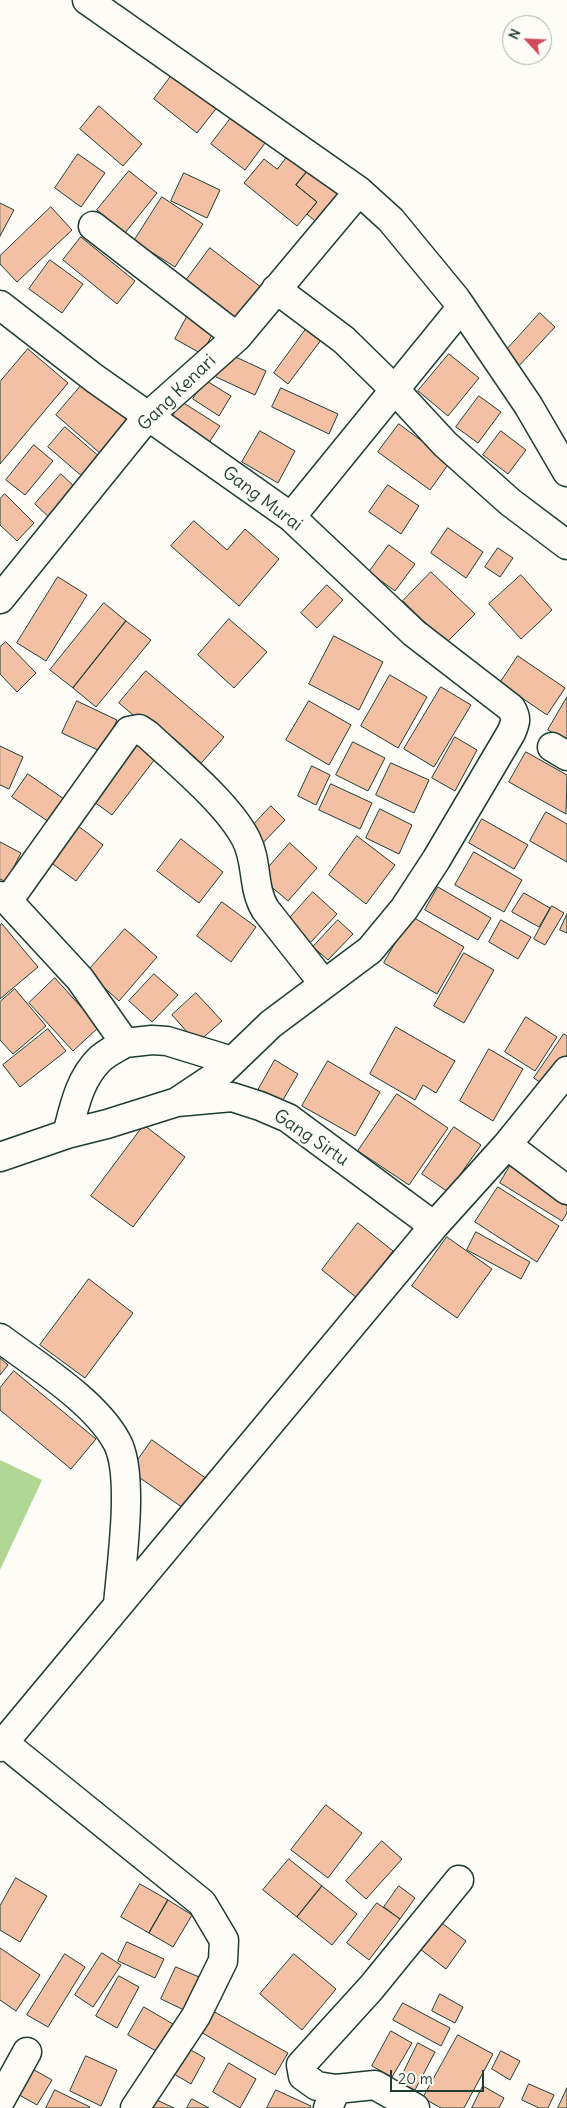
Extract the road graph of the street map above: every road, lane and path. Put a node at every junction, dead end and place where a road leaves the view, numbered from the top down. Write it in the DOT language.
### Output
graph roads {
  1 [pos="87,0"];
  2 [pos="359,192"];
  3 [pos="92,226"];
  4 [pos="276,289"];
  5 [pos="0,305"];
  6 [pos="462,308"];
  7 [pos="237,337"];
  8 [pos="395,390"];
  9 [pos="148,416"];
  10 [pos="567,472"];
  11 [pos="291,517"];
  12 [pos="567,545"];
  13 [pos="0,599"];
  14 [pos="4,898"];
  15 [pos="324,984"];
  16 [pos="125,1043"];
  17 [pos="232,1061"];
  18 [pos="567,1071"];
  19 [pos="177,1102"];
  20 [pos="67,1134"];
  21 [pos="507,1145"];
  22 [pos="0,1157"];
  23 [pos="567,1190"];
  24 [pos="434,1226"];
  25 [pos="0,1338"];
  26 [pos="118,1606"];
  27 [pos="2,1745"];
  28 [pos="458,1880"];
  29 [pos="27,2052"];
  30 [pos="332,2098"];
  31 [pos="0,2101"];
  32 [pos="135,2108"];
  33 [pos="415,2108"];
  1 -- 2 [label="street"];
  2 -- 4 [label="street, Gang Kenari"];
  2 -- 6 [label="street"];
  3 -- 7 [label="street"];
  4 -- 7 [label="street, Gang Kenari"];
  4 -- 8 [label="street"];
  5 -- 9 [label="street, Gang Murai"];
  6 -- 8 [label="street"];
  6 -- 10 [label="street"];
  7 -- 9 [label="street, Gang Kenari"];
  8 -- 11 [label="street"];
  8 -- 12 [label="street"];
  9 -- 11 [label="street, Gang Murai"];
  9 -- 13 [label="street, Gang Kenari"];
  11 -- 15 [label="street, Gang Murai"];
  14 -- 15 [label="street"];
  14 -- 16 [label="street"];
  15 -- 17 [label="street"];
  16 -- 17 [label="street"];
  16 -- 20 [label="street"];
  17 -- 19 [label="street"];
  18 -- 21 [label="street"];
  19 -- 20 [label="street, Gang Sirtu"];
  19 -- 24 [label="street, Gang Sirtu"];
  20 -- 22 [label="street, Gang Sirtu"];
  21 -- 23 [label="street"];
  21 -- 24 [label="street"];
  24 -- 26 [label="street"];
  25 -- 26 [label="street"];
  26 -- 27 [label="street"];
  27 -- 32 [label="street"];
  28 -- 30 [label="street"];
  29 -- 31 [label="street"];
  30 -- 33 [label="street"];
}
